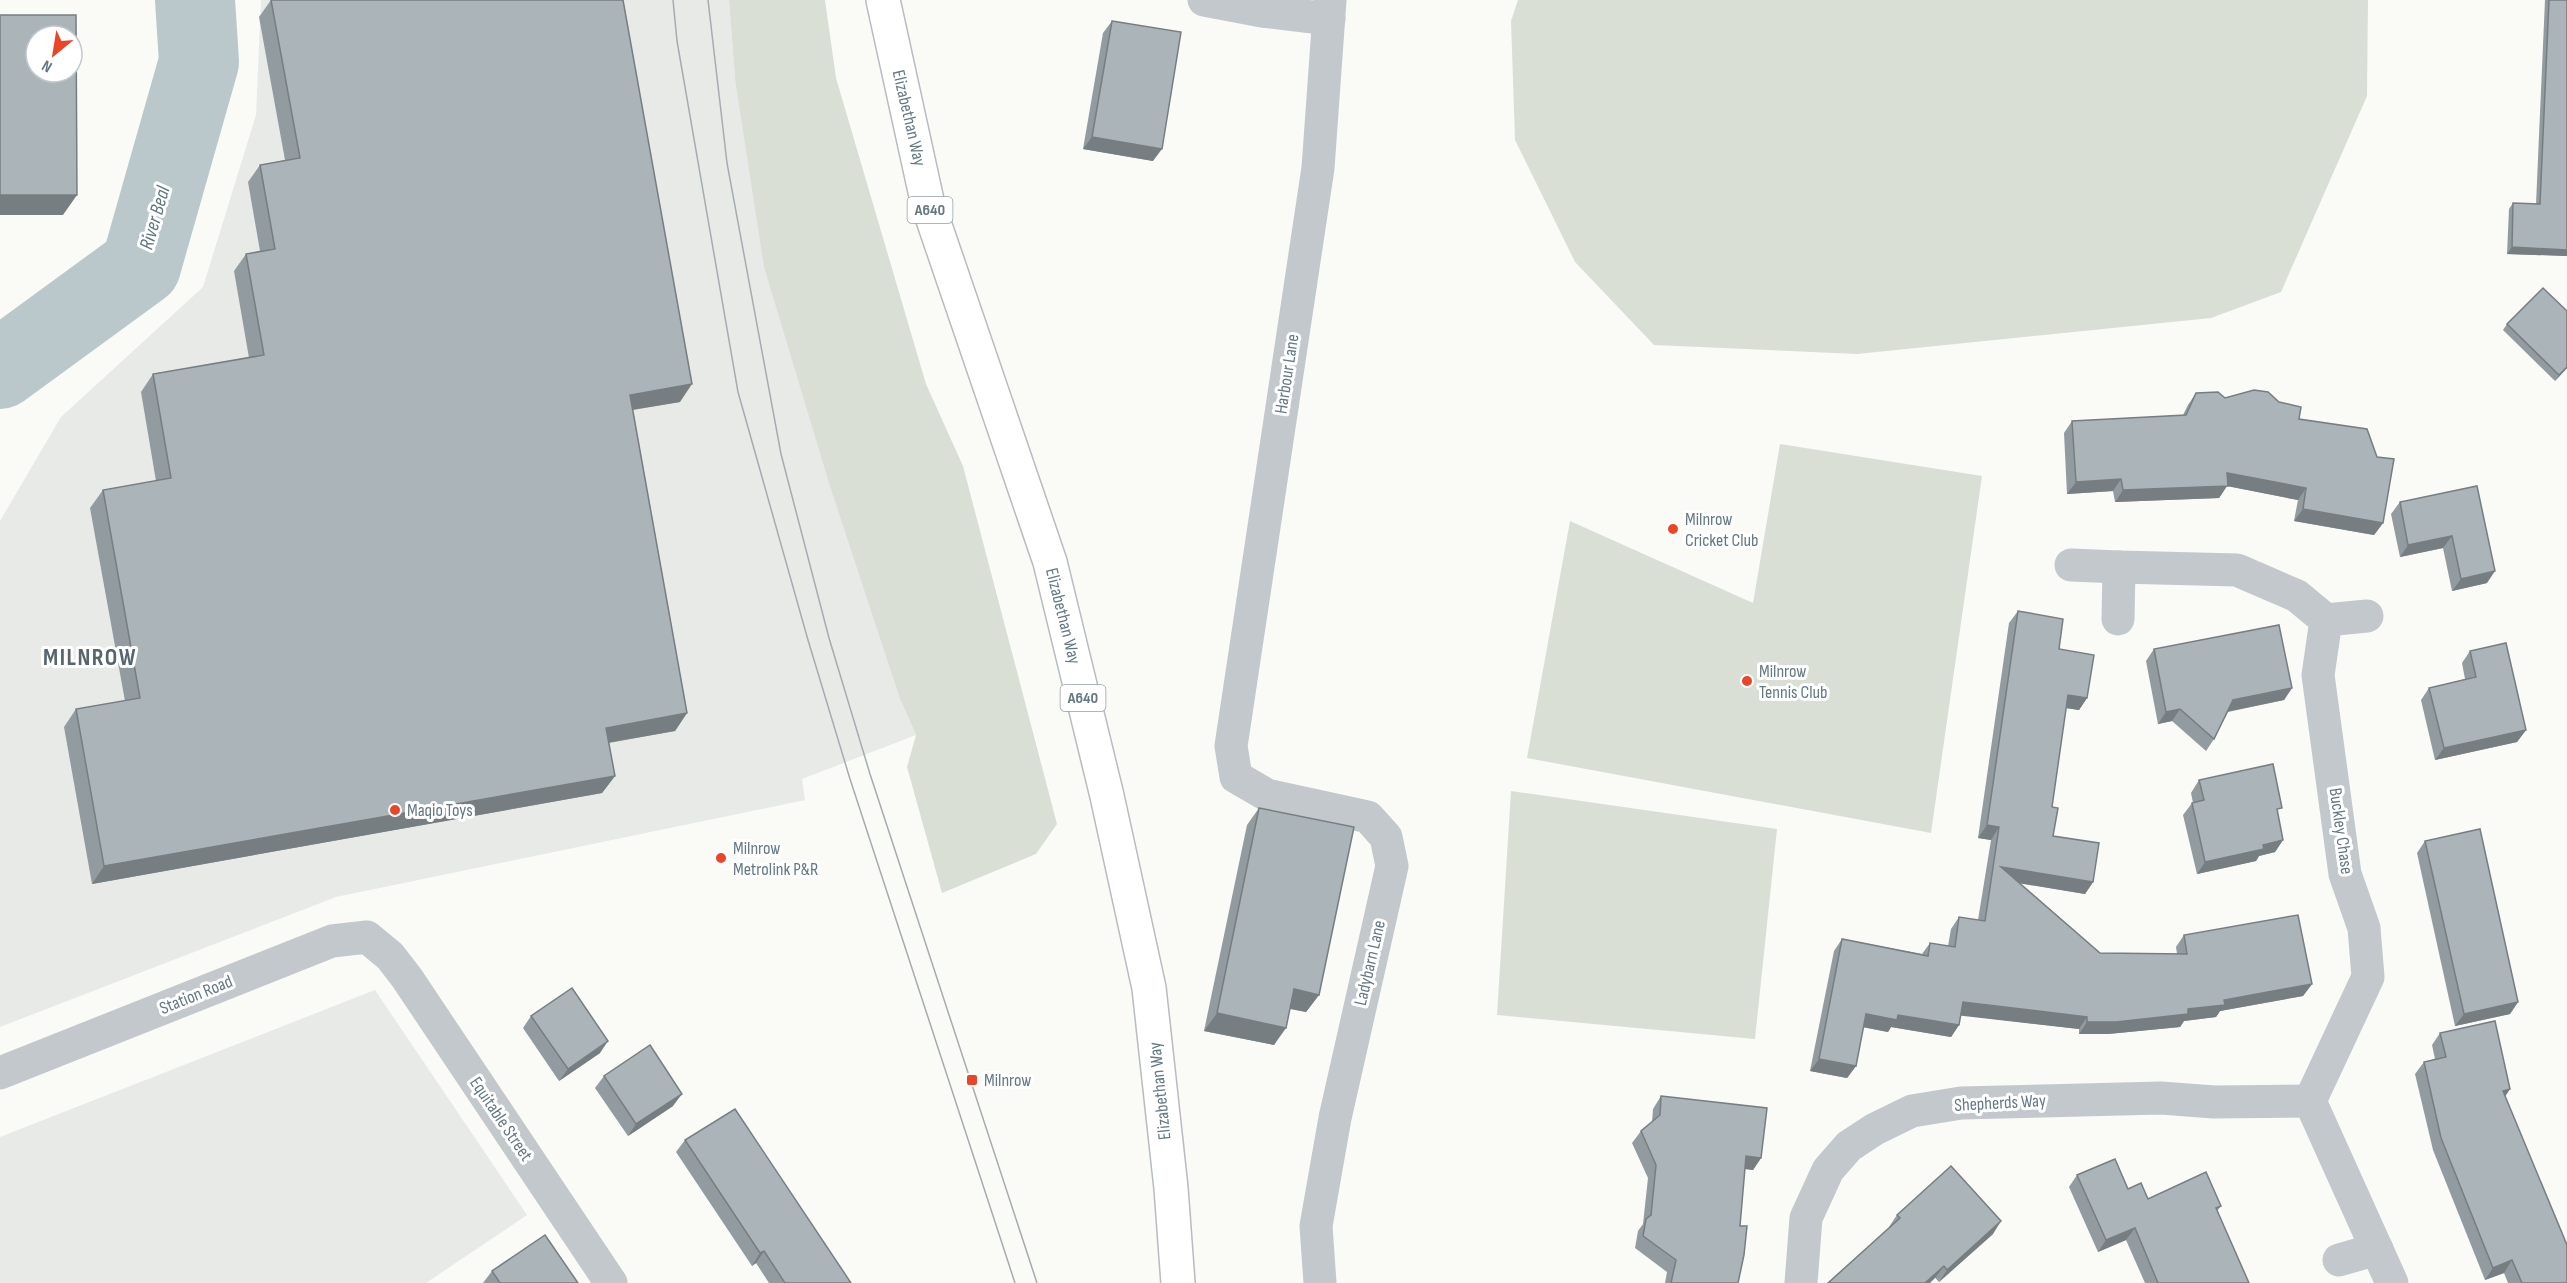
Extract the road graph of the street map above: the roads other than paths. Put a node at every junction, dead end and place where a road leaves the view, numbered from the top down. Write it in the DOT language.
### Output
graph roads {
  1 [pos="883,0"];
  2 [pos="1204,0"];
  3 [pos="1330,9"];
  4 [pos="2071,566"];
  5 [pos="2119,567"];
  6 [pos="2367,616"];
  7 [pos="2118,619"];
  8 [pos="2326,620"];
  9 [pos="1231,746"];
  10 [pos="390,956"];
  11 [pos="0,1073"];
  12 [pos="2310,1101"];
  13 [pos="2377,1250"];
  14 [pos="2339,1260"];
  15 [pos="611,1283"];
  16 [pos="1178,1283"];
  17 [pos="1320,1283"];
  18 [pos="1801,1283"];
  19 [pos="2392,1283"];
  1 -- 16 [label="main road, Elizabethan Way / A640"];
  2 -- 3 [label="street"];
  3 -- 9 [label="street, Harbour Lane"];
  4 -- 5 [label="street"];
  5 -- 7 [label="street"];
  5 -- 8 [label="street"];
  6 -- 8 [label="street"];
  8 -- 12 [label="street, Buckley Chase"];
  9 -- 17 [label="street, Ladybarn Lane"];
  10 -- 11 [label="street, Station Road"];
  10 -- 15 [label="street, Equitable Street"];
  12 -- 13 [label="street"];
  12 -- 18 [label="street, Shepherds Way"];
  13 -- 14 [label="street"];
  13 -- 19 [label="street"];
}
